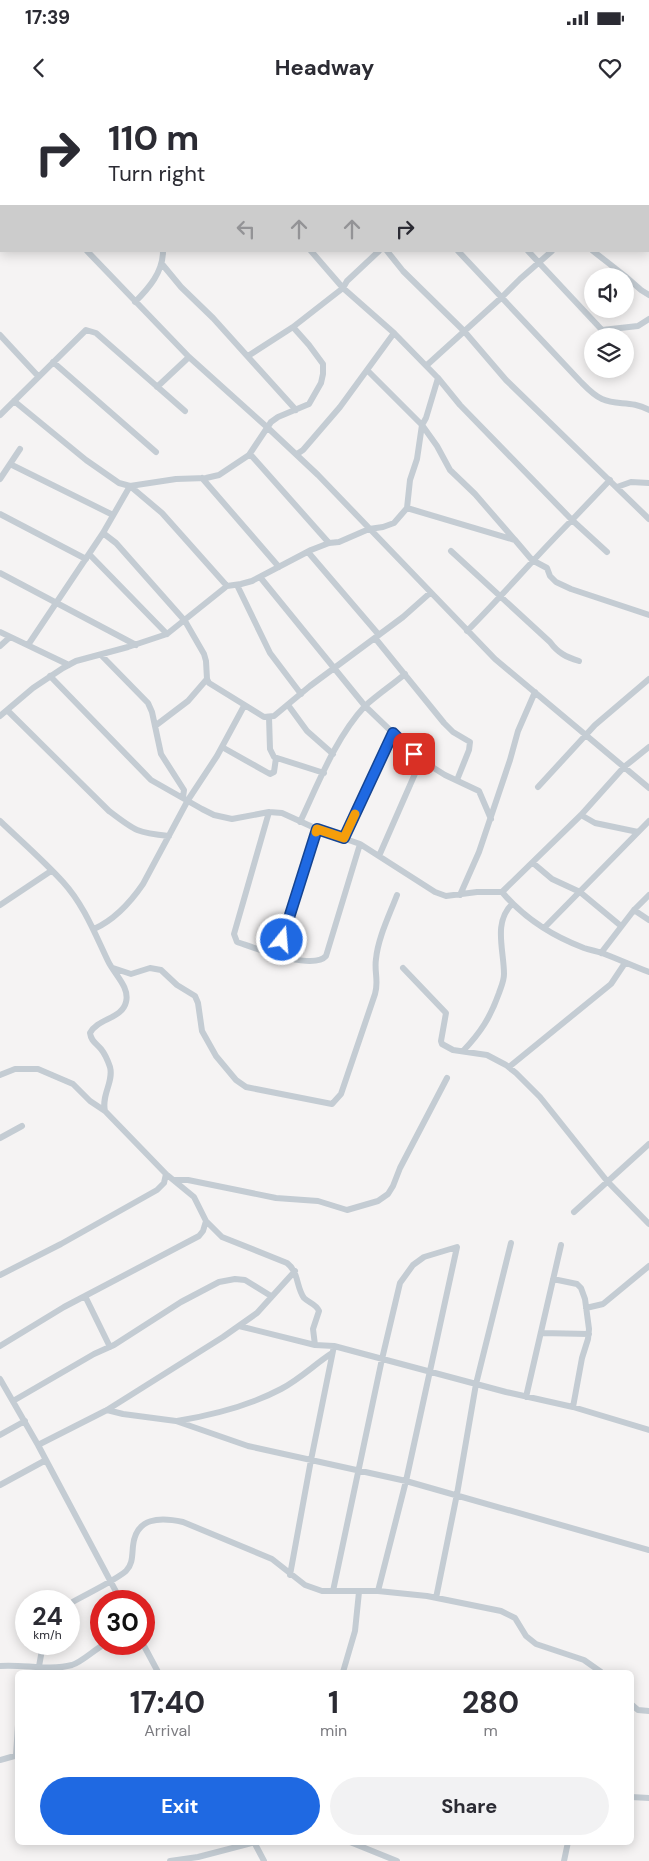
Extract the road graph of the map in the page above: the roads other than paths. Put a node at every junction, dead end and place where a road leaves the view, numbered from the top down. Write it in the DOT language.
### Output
graph roads {
  1 [pos="88,252"];
  2 [pos="163,252"];
  3 [pos="312,252"];
  4 [pos="378,252"];
  5 [pos="388,252"];
  6 [pos="459,252"];
  7 [pos="529,252"];
  8 [pos="551,252"];
  9 [pos="595,252"];
  10 [pos="538,263"];
  11 [pos="162,264"];
  12 [pos="615,268"];
  13 [pos="634,284"];
  14 [pos="343,288"];
  15 [pos="649,295"];
  16 [pos="501,298"];
  17 [pos="135,302"];
  18 [pos="649,320"];
  19 [pos="642,325"];
  20 [pos="293,327"];
  21 [pos="649,327"];
  22 [pos="464,331"];
  23 [pos="394,333"];
  24 [pos="0,336"];
  25 [pos="248,356"];
  26 [pos="189,357"];
  27 [pos="53,362"];
  28 [pos="427,365"];
  29 [pos="367,370"];
  30 [pos="38,376"];
  31 [pos="438,378"];
  32 [pos="157,387"];
  33 [pos="14,401"];
  34 [pos="296,410"];
  35 [pos="649,410"];
  36 [pos="185,412"];
  37 [pos="0,414"];
  38 [pos="422,425"];
  39 [pos="268,428"];
  40 [pos="20,449"];
  41 [pos="156,452"];
  42 [pos="250,454"];
  43 [pos="297,454"];
  44 [pos="10,464"];
  45 [pos="202,478"];
  46 [pos="0,479"];
  47 [pos="610,480"];
  48 [pos="649,483"];
  49 [pos="130,486"];
  50 [pos="617,487"];
  51 [pos="408,508"];
  52 [pos="0,514"];
  53 [pos="114,515"];
  54 [pos="649,519"];
  55 [pos="572,520"];
  56 [pos="369,530"];
  57 [pos="102,533"];
  58 [pos="515,540"];
  59 [pos="329,544"];
  60 [pos="451,551"];
  61 [pos="308,552"];
  62 [pos="607,552"];
  63 [pos="87,556"];
  64 [pos="532,560"];
  65 [pos="279,567"];
  66 [pos="0,573"];
  67 [pos="260,578"];
  68 [pos="237,585"];
  69 [pos="227,586"];
  70 [pos="430,593"];
  71 [pos="501,596"];
  72 [pos="57,603"];
  73 [pos="649,615"];
  74 [pos="184,621"];
  75 [pos="467,630"];
  76 [pos="0,632"];
  77 [pos="167,634"];
  78 [pos="377,636"];
  79 [pos="10,637"];
  80 [pos="136,644"];
  81 [pos="0,646"];
  82 [pos="28,646"];
  83 [pos="101,655"];
  84 [pos="580,661"];
  85 [pos="70,665"];
  86 [pos="334,668"];
  87 [pos="405,674"];
  88 [pos="50,676"];
  89 [pos="206,679"];
  90 [pos="649,680"];
  91 [pos="535,692"];
  92 [pos="301,694"];
  93 [pos="288,705"];
  94 [pos="244,706"];
  95 [pos="366,706"];
  96 [pos="7,710"];
  97 [pos="0,716"];
  98 [pos="269,717"];
  99 [pos="155,726"];
  100 [pos="393,733"];
  101 [pos="586,735"];
  102 [pos="222,747"];
  103 [pos="649,747"];
  104 [pos="333,754"];
  105 [pos="276,758"];
  106 [pos="421,760"];
  107 [pos="624,767"];
  108 [pos="324,773"];
  109 [pos="457,780"];
  110 [pos="538,787"];
  111 [pos="649,788"];
  112 [pos="186,798"];
  113 [pos="269,812"];
  114 [pos="581,815"];
  115 [pos="490,819"];
  116 [pos="649,821"];
  117 [pos="0,822"];
  118 [pos="300,822"];
  119 [pos="317,829"];
  120 [pos="638,832"];
  121 [pos="169,836"];
  122 [pos="344,838"];
  123 [pos="360,844"];
  124 [pos="379,856"];
  125 [pos="533,863"];
  126 [pos="51,871"];
  127 [pos="502,892"];
  128 [pos="580,892"];
  129 [pos="397,895"];
  130 [pos="460,895"];
  131 [pos="649,895"];
  132 [pos="512,904"];
  133 [pos="0,905"];
  134 [pos="634,910"];
  135 [pos="649,920"];
  136 [pos="621,926"];
  137 [pos="544,928"];
  138 [pos="94,929"];
  139 [pos="601,953"];
  140 [pos="277,955"];
  141 [pos="624,963"];
  142 [pos="112,968"];
  143 [pos="403,968"];
  144 [pos="649,972"];
  145 [pos="463,1051"];
  146 [pos="509,1067"];
  147 [pos="0,1075"];
  148 [pos="447,1078"];
  149 [pos="105,1111"];
  150 [pos="22,1126"];
  151 [pos="0,1138"];
  152 [pos="648,1147"];
  153 [pos="166,1174"];
  154 [pos="175,1180"];
  155 [pos="607,1181"];
  156 [pos="574,1212"];
  157 [pos="206,1222"];
  158 [pos="649,1224"];
  159 [pos="511,1243"];
  160 [pos="560,1245"];
  161 [pos="649,1266"];
  162 [pos="295,1271"];
  163 [pos="0,1275"];
  164 [pos="553,1279"];
  165 [pos="85,1296"];
  166 [pos="271,1296"];
  167 [pos="586,1308"];
  168 [pos="239,1326"];
  169 [pos="541,1332"];
  170 [pos="589,1334"];
  171 [pos="315,1345"];
  172 [pos="0,1346"];
  173 [pos="110,1347"];
  174 [pos="333,1349"];
  175 [pos="382,1359"];
  176 [pos="430,1370"];
  177 [pos="0,1380"];
  178 [pos="476,1384"];
  179 [pos="526,1397"];
  180 [pos="13,1401"];
  181 [pos="573,1407"];
  182 [pos="107,1410"];
  183 [pos="176,1421"];
  184 [pos="25,1422"];
  185 [pos="649,1430"];
  186 [pos="0,1435"];
  187 [pos="38,1445"];
  188 [pos="46,1460"];
  189 [pos="311,1460"];
  190 [pos="359,1471"];
  191 [pos="406,1481"];
  192 [pos="0,1485"];
  193 [pos="458,1494"];
  194 [pos="649,1550"];
  195 [pos="290,1575"];
  196 [pos="110,1580"];
  197 [pos="115,1590"];
  198 [pos="333,1592"];
  199 [pos="359,1592"];
  200 [pos="378,1592"];
  201 [pos="80,1598"];
  202 [pos="436,1598"];
  203 [pos="90,1654"];
  204 [pos="41,1655"];
  205 [pos="150,1655"];
  206 [pos="0,1666"];
  207 [pos="38,1670"];
  208 [pos="157,1670"];
  209 [pos="344,1670"];
  210 [pos="598,1670"];
  211 [pos="634,1707"];
  212 [pos="649,1711"];
  213 [pos="15,1756"];
  214 [pos="0,1760"];
  215 [pos="634,1797"];
  216 [pos="649,1798"];
  217 [pos="247,1845"];
  218 [pos="256,1845"];
  219 [pos="357,1845"];
  220 [pos="567,1845"];
  221 [pos="170,1861"];
  222 [pos="264,1861"];
  223 [pos="397,1861"];
  224 [pos="564,1861"];
  1 -- 17 [label="street"];
  2 -- 11 [label="street"];
  3 -- 14 [label="street"];
  4 -- 14 [label="street"];
  5 -- 22 [label="street"];
  6 -- 16 [label="street"];
  7 -- 10 [label="street"];
  8 -- 10 [label="street"];
  9 -- 12 [label="street"];
  10 -- 16 [label="street"];
  10 -- 19 [label="street"];
  11 -- 17 [label="street"];
  11 -- 25 [label="street"];
  13 -- 15 [label="street"];
  14 -- 20 [label="street"];
  14 -- 23 [label="street"];
  16 -- 22 [label="street"];
  16 -- 35 [label="street"];
  17 -- 26 [label="street"];
  18 -- 19 [label="street"];
  19 -- 21 [label="street"];
  20 -- 25 [label="street"];
  20 -- 34 [label="street"];
  22 -- 28 [label="street"];
  22 -- 47 [label="street"];
  23 -- 28 [label="street"];
  23 -- 29 [label="street"];
  24 -- 30 [label="street"];
  25 -- 34 [label="street"];
  26 -- 32 [label="street"];
  26 -- 39 [label="street"];
  27 -- 30 [label="street"];
  27 -- 32 [label="street"];
  27 -- 41 [label="street"];
  28 -- 31 [label="street"];
  29 -- 38 [label="street"];
  29 -- 43 [label="street"];
  30 -- 33 [label="street"];
  31 -- 38 [label="street"];
  31 -- 55 [label="street"];
  32 -- 36 [label="street"];
  33 -- 37 [label="street"];
  33 -- 49 [label="street"];
  34 -- 39 [label="street"];
  38 -- 51 [label="street"];
  38 -- 58 [label="street"];
  39 -- 42 [label="street"];
  39 -- 43 [label="street"];
  40 -- 44 [label="street"];
  42 -- 45 [label="street"];
  42 -- 59 [label="street"];
  43 -- 56 [label="street"];
  44 -- 46 [label="street"];
  44 -- 53 [label="street"];
  45 -- 49 [label="street"];
  45 -- 65 [label="street"];
  47 -- 50 [label="street"];
  47 -- 55 [label="street"];
  48 -- 50 [label="street"];
  49 -- 53 [label="street"];
  49 -- 69 [label="street"];
  50 -- 54 [label="street"];
  51 -- 56 [label="street"];
  51 -- 58 [label="street"];
  52 -- 63 [label="street"];
  53 -- 57 [label="street"];
  55 -- 62 [label="street"];
  55 -- 64 [label="street"];
  56 -- 59 [label="street"];
  56 -- 70 [label="street"];
  57 -- 63 [label="street"];
  57 -- 74 [label="street"];
  58 -- 64 [label="street"];
  59 -- 61 [label="street"];
  60 -- 71 [label="street"];
  61 -- 65 [label="street"];
  61 -- 78 [label="street"];
  63 -- 72 [label="street"];
  63 -- 77 [label="street"];
  64 -- 71 [label="street"];
  64 -- 73 [label="street"];
  65 -- 67 [label="street"];
  66 -- 72 [label="street"];
  67 -- 68 [label="street"];
  67 -- 86 [label="street"];
  68 -- 69 [label="street"];
  68 -- 92 [label="street"];
  69 -- 74 [label="street"];
  70 -- 75 [label="street"];
  70 -- 78 [label="street"];
  71 -- 75 [label="street"];
  71 -- 84 [label="street"];
  72 -- 80 [label="street"];
  72 -- 82 [label="street"];
  74 -- 77 [label="street"];
  74 -- 89 [label="street"];
  75 -- 91 [label="street"];
  76 -- 79 [label="street"];
  77 -- 80 [label="street"];
  78 -- 86 [label="street"];
  78 -- 87 [label="street"];
  79 -- 81 [label="street"];
  79 -- 82 [label="street"];
  80 -- 83 [label="street"];
  82 -- 85 [label="street"];
  83 -- 85 [label="street"];
  83 -- 99 [label="street"];
  85 -- 88 [label="street"];
  86 -- 92 [label="street"];
  86 -- 95 [label="street"];
  87 -- 95 [label="street"];
  87 -- 109 [label="street"];
  88 -- 96 [label="street"];
  88 -- 112 [label="street"];
  89 -- 94 [label="street"];
  89 -- 99 [label="street"];
  90 -- 101 [label="street"];
  91 -- 101 [label="street"];
  91 -- 115 [label="street"];
  92 -- 93 [label="street"];
  93 -- 98 [label="street"];
  93 -- 104 [label="street"];
  94 -- 98 [label="street"];
  94 -- 102 [label="street"];
  95 -- 100 [label="street"];
  95 -- 104 [label="street"];
  96 -- 97 [label="street"];
  96 -- 121 [label="street"];
  98 -- 105 [label="street"];
  99 -- 112 [label="street"];
  100 -- 106 [label="street"];
  100 -- 122 [label="street"];
  101 -- 107 [label="street"];
  101 -- 110 [label="street"];
  102 -- 105 [label="street"];
  102 -- 112 [label="street"];
  103 -- 107 [label="street"];
  104 -- 108 [label="street"];
  105 -- 108 [label="street"];
  106 -- 109 [label="street"];
  106 -- 124 [label="street"];
  107 -- 111 [label="street"];
  107 -- 114 [label="street"];
  108 -- 118 [label="street"];
  109 -- 115 [label="street"];
  112 -- 113 [label="street"];
  112 -- 121 [label="street"];
  113 -- 118 [label="street"];
  113 -- 140 [label="street"];
  114 -- 120 [label="street"];
  114 -- 125 [label="street"];
  115 -- 130 [label="street"];
  116 -- 120 [label="street"];
  117 -- 126 [label="street"];
  118 -- 119 [label="street"];
  119 -- 122 [label="street"];
  119 -- 140 [label="street"];
  120 -- 128 [label="street"];
  121 -- 138 [label="street"];
  122 -- 123 [label="street"];
  123 -- 124 [label="street"];
  123 -- 140 [label="street"];
  124 -- 130 [label="street"];
  125 -- 127 [label="street"];
  125 -- 128 [label="street"];
  126 -- 133 [label="street"];
  126 -- 138 [label="street"];
  127 -- 130 [label="street"];
  127 -- 132 [label="street"];
  128 -- 136 [label="street"];
  128 -- 137 [label="street"];
  129 -- 142 [label="street"];
  131 -- 134 [label="street"];
  132 -- 137 [label="street"];
  132 -- 145 [label="street"];
  134 -- 135 [label="street"];
  134 -- 136 [label="street"];
  136 -- 139 [label="street"];
  137 -- 139 [label="street"];
  138 -- 142 [label="street"];
  139 -- 141 [label="street"];
  141 -- 144 [label="street"];
  141 -- 146 [label="street"];
  142 -- 149 [label="street"];
  143 -- 145 [label="street"];
  145 -- 146 [label="street"];
  146 -- 155 [label="street"];
  147 -- 149 [label="street"];
  148 -- 154 [label="street"];
  149 -- 153 [label="street"];
  150 -- 151 [label="street"];
  152 -- 155 [label="street"];
  153 -- 154 [label="street"];
  153 -- 163 [label="street"];
  154 -- 157 [label="street"];
  155 -- 156 [label="street"];
  155 -- 158 [label="street"];
  157 -- 162 [label="street"];
  157 -- 165 [label="street"];
  159 -- 178 [label="street"];
  160 -- 164 [label="street"];
  161 -- 167 [label="street"];
  162 -- 166 [label="street"];
  162 -- 171 [label="street"];
  164 -- 167 [label="street"];
  164 -- 169 [label="street"];
  165 -- 172 [label="street"];
  165 -- 173 [label="street"];
  166 -- 168 [label="street"];
  166 -- 173 [label="street"];
  167 -- 170 [label="street"];
  168 -- 171 [label="street"];
  168 -- 182 [label="street"];
  169 -- 170 [label="street"];
  169 -- 179 [label="street"];
  170 -- 181 [label="street"];
  171 -- 174 [label="street"];
  173 -- 180 [label="street"];
  174 -- 175 [label="street"];
  174 -- 183 [label="street"];
  174 -- 189 [label="street"];
  175 -- 176 [label="street"];
  175 -- 176 [label="street"];
  175 -- 190 [label="street"];
  176 -- 178 [label="street"];
  176 -- 191 [label="street"];
  177 -- 180 [label="street"];
  178 -- 179 [label="street"];
  178 -- 193 [label="street"];
  179 -- 181 [label="street"];
  180 -- 184 [label="street"];
  181 -- 185 [label="street"];
  182 -- 183 [label="street"];
  182 -- 187 [label="street"];
  183 -- 189 [label="street"];
  184 -- 186 [label="street"];
  184 -- 187 [label="street"];
  187 -- 188 [label="street"];
  188 -- 192 [label="street"];
  188 -- 196 [label="street"];
  189 -- 190 [label="street"];
  189 -- 195 [label="street"];
  190 -- 191 [label="street"];
  190 -- 198 [label="street"];
  191 -- 193 [label="street"];
  191 -- 200 [label="street"];
  193 -- 194 [label="street"];
  193 -- 202 [label="street"];
  195 -- 196 [label="street"];
  195 -- 198 [label="street"];
  196 -- 197 [label="street"];
  196 -- 201 [label="street"];
  198 -- 199 [label="street"];
  199 -- 200 [label="street"];
  199 -- 209 [label="street"];
  200 -- 202 [label="street"];
  202 -- 210 [label="street"];
  203 -- 207 [label="street"];
  204 -- 207 [label="street"];
  205 -- 208 [label="street"];
  206 -- 207 [label="street"];
  211 -- 212 [label="street"];
  213 -- 214 [label="street"];
  215 -- 216 [label="street"];
  217 -- 221 [label="street"];
  218 -- 222 [label="street"];
  219 -- 223 [label="street"];
  220 -- 224 [label="street"];
}
